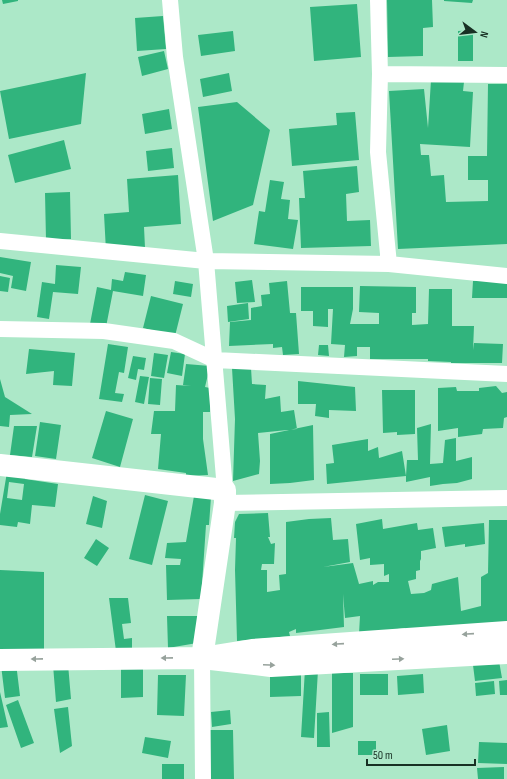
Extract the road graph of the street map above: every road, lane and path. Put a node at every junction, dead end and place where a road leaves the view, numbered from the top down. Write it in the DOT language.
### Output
graph roads {
  1 [pos="170,0"];
  2 [pos="378,0"];
  3 [pos="380,74"];
  4 [pos="507,75"];
  5 [pos="0,241"];
  6 [pos="206,261"];
  7 [pos="389,264"];
  8 [pos="507,276"];
  9 [pos="0,329"];
  10 [pos="215,360"];
  11 [pos="507,374"];
  12 [pos="0,465"];
  13 [pos="225,497"];
  14 [pos="507,498"];
  15 [pos="507,632"];
  16 [pos="507,653"];
  17 [pos="202,658"];
  18 [pos="0,660"];
  19 [pos="203,779"];
  1 -- 6 [label="street"];
  2 -- 3 [label="street"];
  3 -- 4 [label="street"];
  3 -- 7 [label="street"];
  5 -- 6 [label="street"];
  6 -- 7 [label="street"];
  6 -- 10 [label="street"];
  7 -- 8 [label="street"];
  9 -- 10 [label="street"];
  10 -- 11 [label="street"];
  10 -- 13 [label="street"];
  12 -- 13 [label="street"];
  13 -- 14 [label="street"];
  13 -- 17 [label="street"];
  15 -- 17 [label="street, one-way"];
  17 -- 16 [label="street, one-way"];
  17 -- 18 [label="street, one-way"];
  17 -- 19 [label="street"];
}
